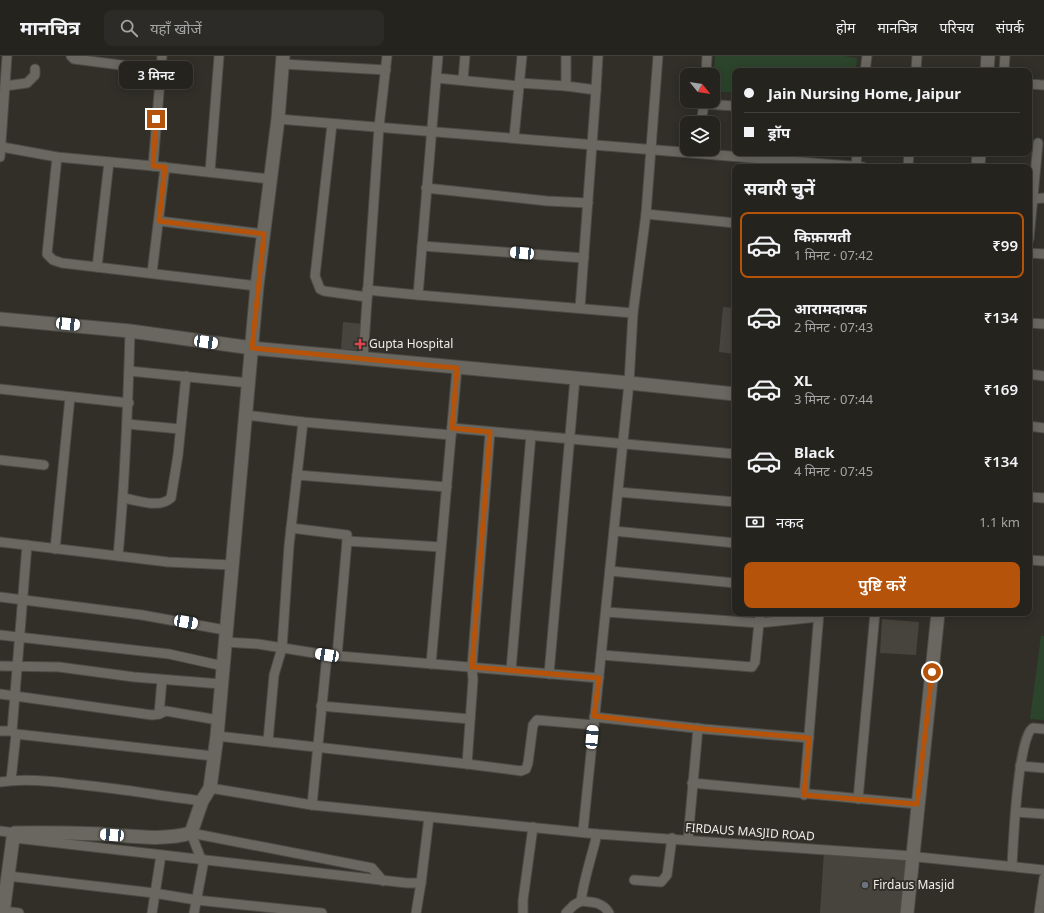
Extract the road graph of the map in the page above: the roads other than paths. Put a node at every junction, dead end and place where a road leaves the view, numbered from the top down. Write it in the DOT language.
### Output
graph roads {
  1 [pos="7,56"];
  2 [pos="71,56"];
  3 [pos="162,56"];
  4 [pos="219,56"];
  5 [pos="387,56"];
  6 [pos="438,56"];
  7 [pos="465,56"];
  8 [pos="522,56"];
  9 [pos="566,56"];
  10 [pos="598,56"];
  11 [pos="658,56"];
  12 [pos="707,56"];
  13 [pos="867,56"];
  14 [pos="917,56"];
  15 [pos="988,56"];
  16 [pos="1005,56"];
  17 [pos="109,59"];
  18 [pos="283,60"];
  19 [pos="35,68"];
  20 [pos="706,68"];
  21 [pos="865,68"];
  22 [pos="916,68"];
  23 [pos="987,68"];
  24 [pos="1004,68"];
  25 [pos="160,70"];
  26 [pos="386,70"];
  27 [pos="436,78"];
  28 [pos="463,80"];
  29 [pos="519,84"];
  30 [pos="1032,84"];
  31 [pos="1044,85"];
  32 [pos="566,86"];
  33 [pos="3,89"];
  34 [pos="596,90"];
  35 [pos="720,104"];
  36 [pos="732,106"];
  37 [pos="278,119"];
  38 [pos="332,124"];
  39 [pos="380,127"];
  40 [pos="431,132"];
  41 [pos="514,138"];
  42 [pos="1037,143"];
  43 [pos="591,144"];
  44 [pos="2,147"];
  45 [pos="651,149"];
  46 [pos="680,150"];
  47 [pos="720,153"];
  48 [pos="732,154"];
  49 [pos="749,156"];
  50 [pos="0,157"];
  51 [pos="57,157"];
  52 [pos="109,162"];
  53 [pos="830,164"];
  54 [pos="153,166"];
  55 [pos="165,167"];
  56 [pos="210,172"];
  57 [pos="270,179"];
  58 [pos="426,188"];
  59 [pos="1044,198"];
  60 [pos="1032,199"];
  61 [pos="588,203"];
  62 [pos="646,214"];
  63 [pos="159,221"];
  64 [pos="732,223"];
  65 [pos="264,234"];
  66 [pos="422,246"];
  67 [pos="1032,253"];
  68 [pos="1044,254"];
  69 [pos="584,258"];
  70 [pos="97,266"];
  71 [pos="152,274"];
  72 [pos="257,286"];
  73 [pos="367,293"];
  74 [pos="418,295"];
  75 [pos="580,308"];
  76 [pos="633,313"];
  77 [pos="0,319"];
  78 [pos="0,323"];
  79 [pos="1032,323"];
  80 [pos="1044,324"];
  81 [pos="130,331"];
  82 [pos="252,348"];
  83 [pos="363,359"];
  84 [pos="457,368"];
  85 [pos="129,371"];
  86 [pos="1032,374"];
  87 [pos="186,376"];
  88 [pos="1044,376"];
  89 [pos="576,378"];
  90 [pos="249,383"];
  91 [pos="629,383"];
  92 [pos="0,389"];
  93 [pos="732,394"];
  94 [pos="70,397"];
  95 [pos="129,403"];
  96 [pos="246,415"];
  97 [pos="303,422"];
  98 [pos="127,424"];
  99 [pos="1032,426"];
  100 [pos="1044,428"];
  101 [pos="180,429"];
  102 [pos="452,432"];
  103 [pos="490,432"];
  104 [pos="531,435"];
  105 [pos="570,438"];
  106 [pos="623,444"];
  107 [pos="732,454"];
  108 [pos="0,460"];
  109 [pos="44,465"];
  110 [pos="297,476"];
  111 [pos="447,487"];
  112 [pos="618,492"];
  113 [pos="1032,497"];
  114 [pos="123,498"];
  115 [pos="1044,498"];
  116 [pos="732,502"];
  117 [pos="291,528"];
  118 [pos="614,531"];
  119 [pos="347,541"];
  120 [pos="0,542"];
  121 [pos="732,543"];
  122 [pos="27,545"];
  123 [pos="441,547"];
  124 [pos="55,549"];
  125 [pos="118,556"];
  126 [pos="1032,560"];
  127 [pos="1044,562"];
  128 [pos="231,564"];
  129 [pos="610,571"];
  130 [pos="732,583"];
  131 [pos="0,597"];
  132 [pos="23,600"];
  133 [pos="606,612"];
  134 [pos="760,616"];
  135 [pos="811,616"];
  136 [pos="818,616"];
  137 [pos="875,616"];
  138 [pos="938,616"];
  139 [pos="759,623"];
  140 [pos="0,635"];
  141 [pos="20,636"];
  142 [pos="225,636"];
  143 [pos="282,648"];
  144 [pos="327,655"];
  145 [pos="602,655"];
  146 [pos="337,656"];
  147 [pos="431,664"];
  148 [pos="0,666"];
  149 [pos="223,666"];
  150 [pos="17,667"];
  151 [pos="472,667"];
  152 [pos="511,670"];
  153 [pos="549,674"];
  154 [pos="599,678"];
  155 [pos="162,680"];
  156 [pos="221,684"];
  157 [pos="0,694"];
  158 [pos="14,697"];
  159 [pos="321,706"];
  160 [pos="159,714"];
  161 [pos="470,719"];
  162 [pos="218,720"];
  163 [pos="594,721"];
  164 [pos="698,728"];
  165 [pos="1044,729"];
  166 [pos="0,731"];
  167 [pos="14,732"];
  168 [pos="216,736"];
  169 [pos="809,738"];
  170 [pos="268,742"];
  171 [pos="317,747"];
  172 [pos="213,756"];
  173 [pos="467,764"];
  174 [pos="1020,766"];
  175 [pos="1044,768"];
  176 [pos="11,780"];
  177 [pos="0,782"];
  178 [pos="692,783"];
  179 [pos="210,788"];
  180 [pos="804,795"];
  181 [pos="858,799"];
  182 [pos="202,802"];
  183 [pos="917,804"];
  184 [pos="312,805"];
  185 [pos="1016,812"];
  186 [pos="1044,814"];
  187 [pos="429,817"];
  188 [pos="534,827"];
  189 [pos="0,831"];
  190 [pos="585,832"];
  191 [pos="192,833"];
  192 [pos="597,834"];
  193 [pos="14,835"];
  194 [pos="672,838"];
  195 [pos="688,839"];
  196 [pos="816,849"];
  197 [pos="161,855"];
  198 [pos="912,856"];
  199 [pos="202,859"];
  200 [pos="1012,866"];
  201 [pos="1044,870"];
  202 [pos="8,876"];
  203 [pos="1044,878"];
  204 [pos="634,880"];
  205 [pos="383,881"];
  206 [pos="421,883"];
  207 [pos="154,893"];
  208 [pos="196,900"];
  209 [pos="581,900"];
  210 [pos="232,908"];
  211 [pos="3,912"];
  212 [pos="19,913"];
  213 [pos="152,913"];
  214 [pos="194,913"];
  215 [pos="320,913"];
  216 [pos="416,913"];
  217 [pos="523,913"];
  218 [pos="566,913"];
  219 [pos="609,913"];
  220 [pos="907,913"];
  221 [pos="1039,913"];
  1 -- 33 [label="street"];
  2 -- 17 [label="street"];
  3 -- 25 [label="street"];
  4 -- 56 [label="street"];
  5 -- 26 [label="street"];
  6 -- 27 [label="street"];
  7 -- 28 [label="street"];
  8 -- 29 [label="street"];
  9 -- 32 [label="street"];
  10 -- 34 [label="street"];
  11 -- 45 [label="street"];
  12 -- 20 [label="street"];
  13 -- 21 [label="street"];
  14 -- 22 [label="street"];
  15 -- 23 [label="street"];
  16 -- 24 [label="street"];
  17 -- 25 [label="street"];
  18 -- 26 [label="street"];
  18 -- 37 [label="street"];
  19 -- 33 [label="street"];
  25 -- 54 [label="street"];
  26 -- 39 [label="street"];
  27 -- 28 [label="street"];
  27 -- 40 [label="street"];
  28 -- 29 [label="street"];
  29 -- 32 [label="street"];
  29 -- 41 [label="street"];
  30 -- 31 [label="street"];
  32 -- 34 [label="street"];
  33 -- 44 [label="street"];
  34 -- 43 [label="street"];
  35 -- 36 [label="street"];
  37 -- 38 [label="street"];
  37 -- 57 [label="street"];
  38 -- 39 [label="street"];
  38 -- 73 [label="street"];
  39 -- 40 [label="street"];
  39 -- 73 [label="street"];
  40 -- 41 [label="street"];
  40 -- 58 [label="street"];
  41 -- 43 [label="street"];
  42 -- 60 [label="street"];
  43 -- 45 [label="street"];
  43 -- 61 [label="street"];
  44 -- 50 [label="street"];
  44 -- 51 [label="street"];
  45 -- 46 [label="street"];
  45 -- 62 [label="street"];
  47 -- 48 [label="street"];
  49 -- 53 [label="street"];
  51 -- 52 [label="street"];
  51 -- 70 [label="street"];
  52 -- 54 [label="street"];
  52 -- 70 [label="street"];
  54 -- 55 [label="street"];
  55 -- 56 [label="street"];
  55 -- 63 [label="street"];
  56 -- 57 [label="street"];
  57 -- 65 [label="street"];
  58 -- 61 [label="street"];
  58 -- 66 [label="street"];
  59 -- 60 [label="street"];
  61 -- 69 [label="street"];
  62 -- 64 [label="street"];
  62 -- 76 [label="street"];
  63 -- 65 [label="street"];
  63 -- 71 [label="street"];
  65 -- 72 [label="street"];
  66 -- 69 [label="street"];
  66 -- 74 [label="street"];
  67 -- 68 [label="street"];
  69 -- 75 [label="street"];
  70 -- 71 [label="street"];
  71 -- 72 [label="street"];
  72 -- 82 [label="street"];
  73 -- 74 [label="street"];
  73 -- 83 [label="street"];
  74 -- 75 [label="street"];
  75 -- 76 [label="street"];
  76 -- 91 [label="street"];
  77 -- 78 [label="street"];
  77 -- 81 [label="street"];
  79 -- 80 [label="street"];
  81 -- 82 [label="street"];
  81 -- 85 [label="street"];
  82 -- 83 [label="street"];
  82 -- 90 [label="street"];
  83 -- 84 [label="street"];
  84 -- 89 [label="street"];
  84 -- 102 [label="street"];
  85 -- 87 [label="street"];
  85 -- 95 [label="street"];
  86 -- 88 [label="street"];
  87 -- 90 [label="street"];
  87 -- 101 [label="street"];
  89 -- 91 [label="street"];
  89 -- 105 [label="street"];
  90 -- 96 [label="street"];
  91 -- 93 [label="street"];
  91 -- 106 [label="street"];
  92 -- 94 [label="street"];
  94 -- 95 [label="street"];
  94 -- 124 [label="street"];
  95 -- 98 [label="street"];
  96 -- 97 [label="street"];
  96 -- 128 [label="street"];
  97 -- 102 [label="street"];
  97 -- 110 [label="street"];
  98 -- 101 [label="street"];
  98 -- 114 [label="street"];
  99 -- 100 [label="street"];
  101 -- 114 [label="street"];
  102 -- 103 [label="street"];
  102 -- 111 [label="street"];
  103 -- 104 [label="street"];
  103 -- 151 [label="street"];
  104 -- 105 [label="street"];
  104 -- 152 [label="street"];
  105 -- 106 [label="street"];
  105 -- 153 [label="street"];
  106 -- 107 [label="street"];
  106 -- 112 [label="street"];
  108 -- 109 [label="street"];
  110 -- 111 [label="street"];
  110 -- 117 [label="street"];
  111 -- 123 [label="street"];
  112 -- 116 [label="street"];
  112 -- 118 [label="street"];
  113 -- 115 [label="street"];
  114 -- 125 [label="street"];
  117 -- 119 [label="street"];
  117 -- 143 [label="street"];
  118 -- 121 [label="street"];
  118 -- 129 [label="street"];
  119 -- 123 [label="street"];
  119 -- 146 [label="street"];
  120 -- 122 [label="street"];
  122 -- 124 [label="street"];
  122 -- 132 [label="street"];
  123 -- 147 [label="street"];
  124 -- 125 [label="street"];
  125 -- 128 [label="street"];
  126 -- 127 [label="street"];
  128 -- 142 [label="street"];
  129 -- 130 [label="street"];
  129 -- 133 [label="street"];
  131 -- 132 [label="street"];
  132 -- 141 [label="street"];
  132 -- 142 [label="street"];
  133 -- 139 [label="street"];
  133 -- 145 [label="street"];
  134 -- 139 [label="street"];
  135 -- 139 [label="street"];
  136 -- 169 [label="street"];
  137 -- 181 [label="street"];
  138 -- 183 [label="street"];
  139 -- 145 [label="street"];
  140 -- 141 [label="street"];
  141 -- 149 [label="street"];
  141 -- 150 [label="street"];
  142 -- 143 [label="street"];
  142 -- 149 [label="street"];
  143 -- 144 [label="street"];
  143 -- 170 [label="street"];
  144 -- 146 [label="street"];
  144 -- 159 [label="street"];
  145 -- 154 [label="street"];
  146 -- 147 [label="street"];
  147 -- 151 [label="street"];
  148 -- 150 [label="street"];
  149 -- 156 [label="street"];
  150 -- 155 [label="street"];
  150 -- 158 [label="street"];
  151 -- 152 [label="street"];
  151 -- 161 [label="street"];
  152 -- 153 [label="street"];
  153 -- 154 [label="street"];
  154 -- 163 [label="street"];
  155 -- 156 [label="street"];
  155 -- 160 [label="street"];
  156 -- 162 [label="street"];
  157 -- 158 [label="street"];
  158 -- 160 [label="street"];
  158 -- 167 [label="street"];
  159 -- 161 [label="street"];
  159 -- 171 [label="street"];
  160 -- 162 [label="street"];
  161 -- 173 [label="street"];
  162 -- 168 [label="street"];
  163 -- 164 [label="street"];
  163 -- 173 [label="street"];
  163 -- 190 [label="street"];
  164 -- 169 [label="street"];
  164 -- 178 [label="street"];
  165 -- 174 [label="street"];
  166 -- 167 [label="street"];
  167 -- 172 [label="street"];
  167 -- 176 [label="street"];
  168 -- 170 [label="street"];
  168 -- 172 [label="street"];
  169 -- 180 [label="street"];
  170 -- 171 [label="street"];
  171 -- 173 [label="street"];
  171 -- 184 [label="street"];
  172 -- 179 [label="street"];
  174 -- 175 [label="street"];
  174 -- 185 [label="street"];
  176 -- 177 [label="street"];
  176 -- 182 [label="street"];
  178 -- 180 [label="street"];
  178 -- 195 [label="street"];
  179 -- 182 [label="street"];
  179 -- 184 [label="street"];
  180 -- 181 [label="street"];
  181 -- 183 [label="street"];
  182 -- 191 [label="street"];
  183 -- 198 [label="street"];
  184 -- 187 [label="street"];
  185 -- 186 [label="street"];
  185 -- 200 [label="street"];
  187 -- 188 [label="street"];
  187 -- 206 [label="street"];
  188 -- 190 [label="street"];
  188 -- 217 [label="street"];
  189 -- 193 [label="street"];
  190 -- 192 [label="street"];
  190 -- 196 [label="street, FIRDAUS MASJID ROAD"];
  191 -- 193 [label="street"];
  191 -- 199 [label="street"];
  191 -- 205 [label="street"];
  192 -- 194 [label="street"];
  192 -- 209 [label="street"];
  193 -- 197 [label="street"];
  193 -- 202 [label="street"];
  194 -- 195 [label="street"];
  194 -- 204 [label="street"];
  195 -- 196 [label="street"];
  196 -- 198 [label="street"];
  197 -- 199 [label="street"];
  197 -- 207 [label="street"];
  198 -- 200 [label="street"];
  198 -- 220 [label="street"];
  199 -- 205 [label="street"];
  199 -- 208 [label="street"];
  200 -- 201 [label="street"];
  202 -- 207 [label="street"];
  202 -- 211 [label="street"];
  203 -- 221 [label="street"];
  205 -- 206 [label="street"];
  206 -- 216 [label="street"];
  207 -- 208 [label="street"];
  207 -- 213 [label="street"];
  208 -- 210 [label="street"];
  208 -- 214 [label="street"];
  209 -- 218 [label="street"];
  209 -- 219 [label="street"];
  210 -- 215 [label="street"];
  211 -- 212 [label="street"];
}
